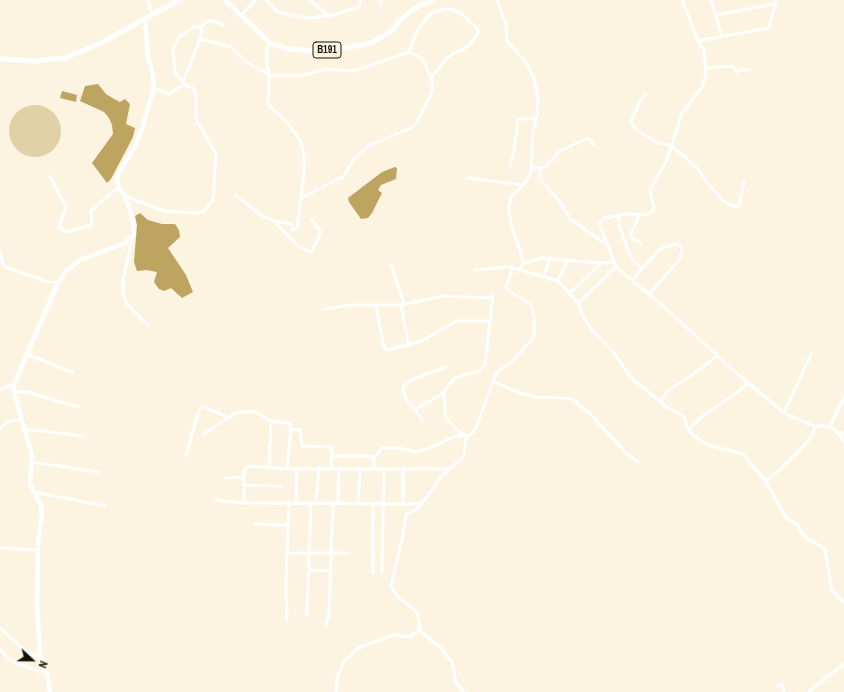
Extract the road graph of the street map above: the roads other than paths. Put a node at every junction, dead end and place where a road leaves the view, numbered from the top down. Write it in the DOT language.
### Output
graph roads {
  1 [pos="148,0"];
  2 [pos="178,0"];
  3 [pos="225,0"];
  4 [pos="256,0"];
  5 [pos="266,0"];
  6 [pos="310,0"];
  7 [pos="361,0"];
  8 [pos="380,0"];
  9 [pos="433,0"];
  10 [pos="497,0"];
  11 [pos="682,0"];
  12 [pos="711,0"];
  13 [pos="776,2"];
  14 [pos="381,5"];
  15 [pos="152,14"];
  16 [pos="241,15"];
  17 [pos="716,15"];
  18 [pos="329,16"];
  19 [pos="145,20"];
  20 [pos="224,25"];
  21 [pos="200,27"];
  22 [pos="722,36"];
  23 [pos="200,39"];
  24 [pos="698,41"];
  25 [pos="270,44"];
  26 [pos="409,52"];
  27 [pos="0,58"];
  28 [pos="706,68"];
  29 [pos="748,69"];
  30 [pos="269,75"];
  31 [pos="431,78"];
  32 [pos="183,84"];
  33 [pos="154,88"];
  34 [pos="646,94"];
  35 [pos="536,120"];
  36 [pos="594,145"];
  37 [pos="672,147"];
  38 [pos="510,166"];
  39 [pos="531,167"];
  40 [pos="538,168"];
  41 [pos="50,176"];
  42 [pos="468,178"];
  43 [pos="744,182"];
  44 [pos="522,185"];
  45 [pos="118,186"];
  46 [pos="235,195"];
  47 [pos="125,196"];
  48 [pos="300,198"];
  49 [pos="639,214"];
  50 [pos="619,215"];
  51 [pos="312,220"];
  52 [pos="274,221"];
  53 [pos="134,234"];
  54 [pos="606,239"];
  55 [pos="641,243"];
  56 [pos="0,251"];
  57 [pos="550,258"];
  58 [pos="567,261"];
  59 [pos="614,262"];
  60 [pos="523,263"];
  61 [pos="601,263"];
  62 [pos="391,264"];
  63 [pos="616,267"];
  64 [pos="513,268"];
  65 [pos="642,269"];
  66 [pos="475,270"];
  67 [pos="520,270"];
  68 [pos="544,277"];
  69 [pos="632,280"];
  70 [pos="558,282"];
  71 [pos="59,283"];
  72 [pos="570,293"];
  73 [pos="649,294"];
  74 [pos="578,304"];
  75 [pos="402,305"];
  76 [pos="376,306"];
  77 [pos="325,309"];
  78 [pos="491,321"];
  79 [pos="149,326"];
  80 [pos="409,345"];
  81 [pos="27,354"];
  82 [pos="811,354"];
  83 [pos="717,356"];
  84 [pos="446,367"];
  85 [pos="73,373"];
  86 [pos="493,381"];
  87 [pos="748,383"];
  88 [pos="14,384"];
  89 [pos="0,390"];
  90 [pos="14,392"];
  91 [pos="444,393"];
  92 [pos="844,397"];
  93 [pos="660,402"];
  94 [pos="78,407"];
  95 [pos="414,410"];
  96 [pos="784,413"];
  97 [pos="228,418"];
  98 [pos="22,419"];
  99 [pos="423,421"];
  100 [pos="272,422"];
  101 [pos="830,426"];
  102 [pos="816,427"];
  103 [pos="0,429"];
  104 [pos="24,429"];
  105 [pos="291,429"];
  106 [pos="688,430"];
  107 [pos="835,430"];
  108 [pos="204,434"];
  109 [pos="844,434"];
  110 [pos="83,436"];
  111 [pos="467,436"];
  112 [pos="844,442"];
  113 [pos="186,456"];
  114 [pos="332,456"];
  115 [pos="374,459"];
  116 [pos="31,462"];
  117 [pos="638,462"];
  118 [pos="319,467"];
  119 [pos="269,468"];
  120 [pos="287,468"];
  121 [pos="297,468"];
  122 [pos="331,468"];
  123 [pos="339,468"];
  124 [pos="360,468"];
  125 [pos="375,468"];
  126 [pos="384,468"];
  127 [pos="403,468"];
  128 [pos="451,469"];
  129 [pos="99,472"];
  130 [pos="244,477"];
  131 [pos="224,478"];
  132 [pos="766,482"];
  133 [pos="244,485"];
  134 [pos="281,486"];
  135 [pos="35,494"];
  136 [pos="216,500"];
  137 [pos="289,502"];
  138 [pos="296,502"];
  139 [pos="358,502"];
  140 [pos="423,502"];
  141 [pos="244,503"];
  142 [pos="311,503"];
  143 [pos="316,503"];
  144 [pos="338,503"];
  145 [pos="374,503"];
  146 [pos="383,503"];
  147 [pos="333,504"];
  148 [pos="403,504"];
  149 [pos="105,506"];
  150 [pos="255,524"];
  151 [pos="288,525"];
  152 [pos="0,548"];
  153 [pos="38,550"];
  154 [pos="310,552"];
  155 [pos="287,553"];
  156 [pos="332,553"];
  157 [pos="348,553"];
  158 [pos="309,570"];
  159 [pos="331,571"];
  160 [pos="373,573"];
  161 [pos="382,573"];
  162 [pos="844,603"];
  163 [pos="308,616"];
  164 [pos="287,621"];
  165 [pos="326,625"];
  166 [pos="0,628"];
  167 [pos="420,629"];
  168 [pos="0,648"];
  169 [pos="40,656"];
  170 [pos="844,664"];
  171 [pos="47,672"];
  172 [pos="778,686"];
  173 [pos="50,692"];
  174 [pos="336,692"];
  175 [pos="464,692"];
  176 [pos="784,692"];
  177 [pos="808,692"];
  1 -- 15 [label="street"];
  2 -- 15 [label="main road"];
  3 -- 16 [label="main road"];
  4 -- 16 [label="street"];
  5 -- 18 [label="street"];
  6 -- 18 [label="street"];
  7 -- 18 [label="street"];
  8 -- 14 [label="street"];
  9 -- 25 [label="main road, B191"];
  10 -- 35 [label="street"];
  11 -- 24 [label="street"];
  12 -- 17 [label="street"];
  13 -- 17 [label="street"];
  13 -- 22 [label="street"];
  15 -- 19 [label="main road"];
  16 -- 25 [label="main road"];
  17 -- 22 [label="street"];
  19 -- 27 [label="main road"];
  19 -- 33 [label="street"];
  20 -- 21 [label="street"];
  21 -- 23 [label="street"];
  21 -- 32 [label="street"];
  22 -- 24 [label="street"];
  23 -- 30 [label="street"];
  23 -- 32 [label="street"];
  24 -- 28 [label="street"];
  25 -- 30 [label="street"];
  26 -- 30 [label="street"];
  26 -- 31 [label="street"];
  26 -- 31 [label="street"];
  28 -- 29 [label="street"];
  28 -- 37 [label="street"];
  30 -- 48 [label="street"];
  31 -- 48 [label="street"];
  32 -- 33 [label="street"];
  32 -- 47 [label="street"];
  33 -- 45 [label="street"];
  34 -- 37 [label="street"];
  35 -- 38 [label="street"];
  35 -- 39 [label="street"];
  36 -- 40 [label="street"];
  37 -- 43 [label="street"];
  37 -- 49 [label="street"];
  39 -- 40 [label="street"];
  39 -- 44 [label="street"];
  40 -- 54 [label="street"];
  41 -- 45 [label="street"];
  42 -- 44 [label="street"];
  44 -- 60 [label="street"];
  45 -- 47 [label="street"];
  46 -- 52 [label="street"];
  47 -- 53 [label="street"];
  48 -- 52 [label="street"];
  49 -- 50 [label="street"];
  49 -- 55 [label="street"];
  50 -- 54 [label="street"];
  50 -- 65 [label="street"];
  51 -- 52 [label="street"];
  53 -- 71 [label="street"];
  53 -- 79 [label="street"];
  54 -- 59 [label="street"];
  56 -- 71 [label="street"];
  57 -- 58 [label="street"];
  57 -- 60 [label="street"];
  57 -- 68 [label="street"];
  58 -- 61 [label="street"];
  58 -- 70 [label="street"];
  59 -- 61 [label="street"];
  59 -- 63 [label="street"];
  60 -- 67 [label="street"];
  61 -- 72 [label="street"];
  62 -- 75 [label="street"];
  63 -- 69 [label="street"];
  63 -- 74 [label="street"];
  64 -- 66 [label="street"];
  64 -- 67 [label="street"];
  64 -- 86 [label="street"];
  65 -- 69 [label="street"];
  65 -- 73 [label="street"];
  67 -- 68 [label="street"];
  68 -- 70 [label="street"];
  69 -- 73 [label="street"];
  70 -- 72 [label="street"];
  71 -- 81 [label="street"];
  72 -- 74 [label="street"];
  73 -- 83 [label="street"];
  74 -- 93 [label="street"];
  75 -- 76 [label="street"];
  75 -- 78 [label="street"];
  75 -- 80 [label="street"];
  76 -- 77 [label="street"];
  76 -- 80 [label="street"];
  78 -- 80 [label="street"];
  78 -- 91 [label="street"];
  81 -- 85 [label="street"];
  81 -- 88 [label="street"];
  82 -- 96 [label="street"];
  83 -- 87 [label="street"];
  83 -- 93 [label="street"];
  84 -- 95 [label="street"];
  86 -- 111 [label="street"];
  86 -- 117 [label="street"];
  87 -- 96 [label="street"];
  87 -- 106 [label="street"];
  88 -- 89 [label="street"];
  88 -- 90 [label="street"];
  90 -- 94 [label="street"];
  90 -- 98 [label="street"];
  91 -- 95 [label="street"];
  91 -- 111 [label="street"];
  92 -- 101 [label="street"];
  93 -- 106 [label="street"];
  95 -- 99 [label="street"];
  96 -- 102 [label="street"];
  97 -- 100 [label="street"];
  97 -- 108 [label="street"];
  97 -- 113 [label="street"];
  98 -- 103 [label="street"];
  98 -- 104 [label="street"];
  100 -- 105 [label="street"];
  100 -- 119 [label="street"];
  101 -- 102 [label="street"];
  101 -- 107 [label="street"];
  102 -- 132 [label="street"];
  104 -- 110 [label="street"];
  104 -- 116 [label="street"];
  105 -- 114 [label="street"];
  105 -- 120 [label="street"];
  106 -- 132 [label="street"];
  107 -- 109 [label="street"];
  107 -- 112 [label="street"];
  111 -- 115 [label="street"];
  111 -- 128 [label="street"];
  114 -- 115 [label="street"];
  114 -- 122 [label="street"];
  115 -- 125 [label="street"];
  116 -- 129 [label="street"];
  116 -- 135 [label="street"];
  118 -- 121 [label="street"];
  118 -- 122 [label="street"];
  118 -- 143 [label="street"];
  119 -- 120 [label="street"];
  119 -- 130 [label="street"];
  120 -- 121 [label="street"];
  121 -- 138 [label="street"];
  122 -- 123 [label="street"];
  123 -- 124 [label="street"];
  123 -- 144 [label="street"];
  124 -- 125 [label="street"];
  124 -- 139 [label="street"];
  125 -- 126 [label="street"];
  126 -- 127 [label="street"];
  126 -- 146 [label="street"];
  127 -- 128 [label="street"];
  127 -- 148 [label="street"];
  128 -- 140 [label="street"];
  130 -- 131 [label="street"];
  130 -- 133 [label="street"];
  132 -- 162 [label="street"];
  133 -- 134 [label="street"];
  133 -- 141 [label="street"];
  135 -- 149 [label="street"];
  135 -- 153 [label="street"];
  136 -- 141 [label="street"];
  137 -- 138 [label="street"];
  137 -- 141 [label="street"];
  137 -- 151 [label="street"];
  138 -- 142 [label="street"];
  139 -- 144 [label="street"];
  139 -- 145 [label="street"];
  140 -- 148 [label="street"];
  140 -- 167 [label="street"];
  142 -- 143 [label="street"];
  142 -- 154 [label="street"];
  143 -- 147 [label="street"];
  144 -- 147 [label="street"];
  145 -- 146 [label="street"];
  145 -- 160 [label="street"];
  146 -- 148 [label="street"];
  146 -- 161 [label="street"];
  147 -- 156 [label="street"];
  150 -- 151 [label="street"];
  151 -- 155 [label="street"];
  152 -- 153 [label="street"];
  153 -- 169 [label="street"];
  154 -- 155 [label="street"];
  154 -- 156 [label="street"];
  154 -- 158 [label="street"];
  155 -- 164 [label="street"];
  156 -- 157 [label="street"];
  156 -- 159 [label="street"];
  158 -- 159 [label="street"];
  158 -- 163 [label="street"];
  159 -- 165 [label="street"];
  166 -- 169 [label="street"];
  167 -- 174 [label="street"];
  167 -- 175 [label="street"];
  168 -- 171 [label="street"];
  169 -- 171 [label="street"];
  170 -- 177 [label="street"];
  171 -- 173 [label="street"];
  172 -- 176 [label="street"];
}
